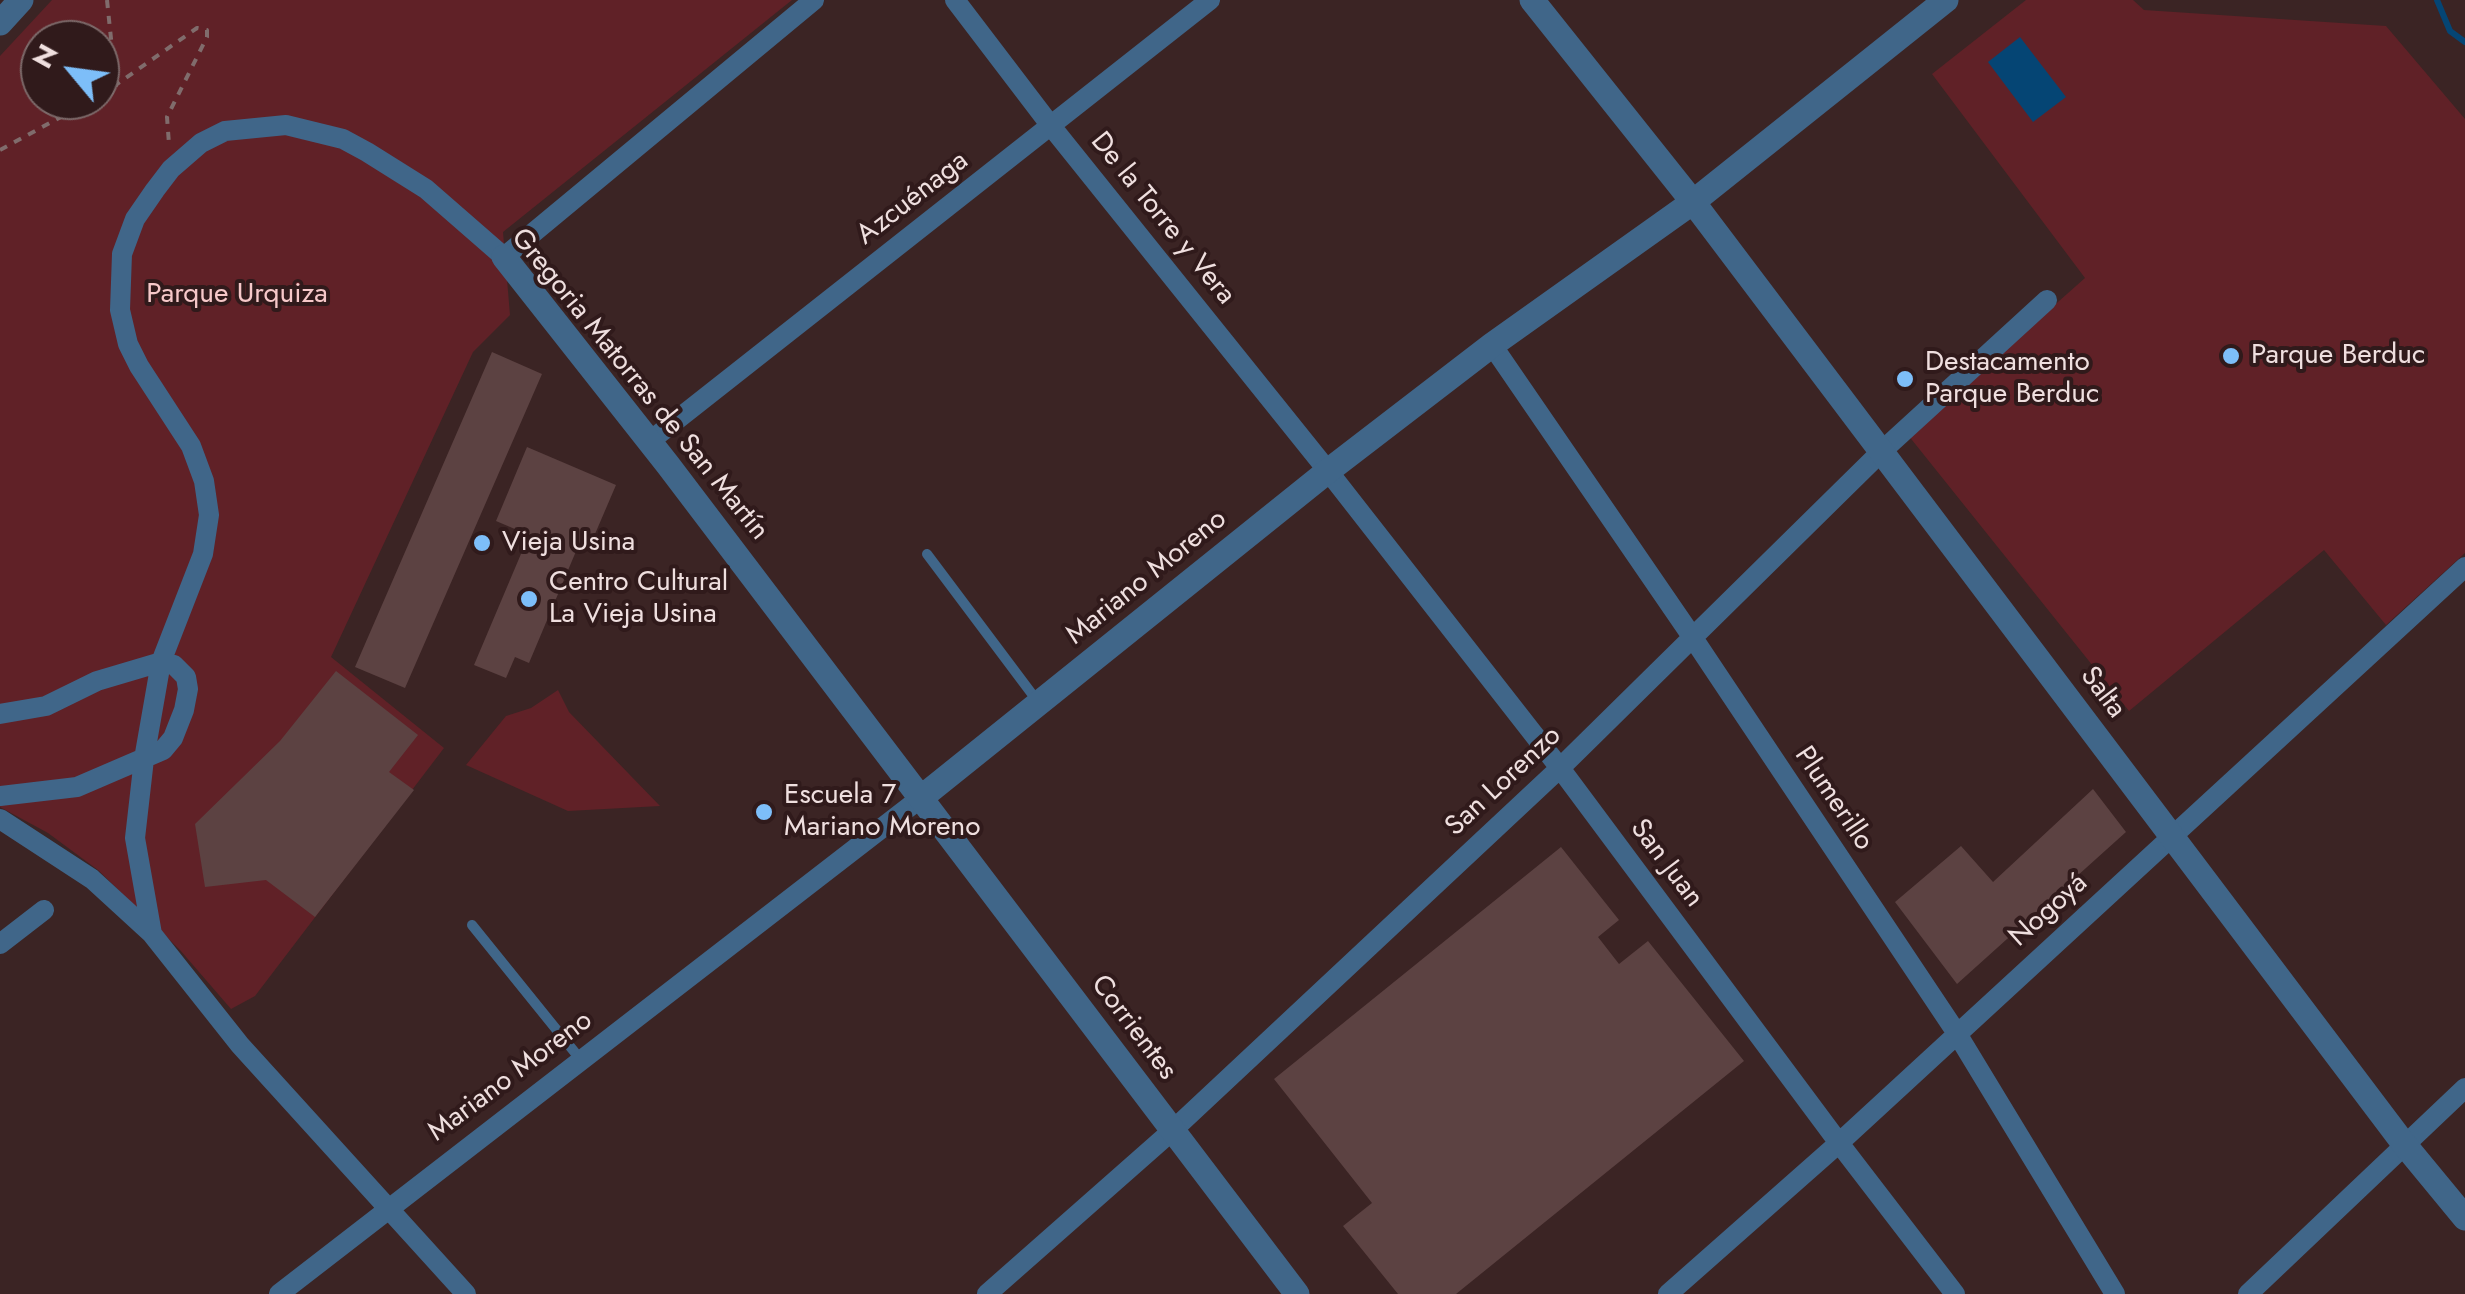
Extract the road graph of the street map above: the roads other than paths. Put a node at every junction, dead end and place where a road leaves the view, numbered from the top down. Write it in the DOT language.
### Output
graph roads {
  1 [pos="22,0"];
  2 [pos="814,0"];
  3 [pos="956,0"];
  4 [pos="1210,0"];
  5 [pos="1532,0"];
  6 [pos="1946,0"];
  7 [pos="0,23"];
  8 [pos="1051,126"];
  9 [pos="1693,202"];
  10 [pos="504,257"];
  11 [pos="2048,300"];
  12 [pos="1492,345"];
  13 [pos="650,442"];
  14 [pos="1882,452"];
  15 [pos="1328,470"];
  16 [pos="927,554"];
  17 [pos="2465,567"];
  18 [pos="1692,638"];
  19 [pos="161,662"];
  20 [pos="1039,703"];
  21 [pos="0,714"];
  22 [pos="144,759"];
  23 [pos="1560,768"];
  24 [pos="0,796"];
  25 [pos="922,797"];
  26 [pos="0,819"];
  27 [pos="2173,837"];
  28 [pos="44,910"];
  29 [pos="472,926"];
  30 [pos="152,934"];
  31 [pos="0,944"];
  32 [pos="1956,1032"];
  33 [pos="582,1061"];
  34 [pos="2465,1088"];
  35 [pos="1173,1130"];
  36 [pos="1838,1143"];
  37 [pos="2404,1144"];
  38 [pos="389,1207"];
  39 [pos="2465,1218"];
  40 [pos="279,1294"];
  41 [pos="466,1294"];
  42 [pos="987,1294"];
  43 [pos="1298,1294"];
  44 [pos="1668,1294"];
  45 [pos="1956,1294"];
  46 [pos="2115,1294"];
  47 [pos="2248,1294"];
  1 -- 7 [label="street"];
  2 -- 10 [label="street"];
  3 -- 8 [label="street, De la Torre y Vera"];
  4 -- 8 [label="street, Azcuénaga"];
  5 -- 9 [label="street, Salta"];
  6 -- 9 [label="street, Mariano Moreno"];
  8 -- 13 [label="street, Azcuénaga"];
  8 -- 15 [label="street, De la Torre y Vera"];
  9 -- 12 [label="street, Mariano Moreno"];
  9 -- 14 [label="street, Salta"];
  10 -- 13 [label="street, Gregoria Matorras de San Martín"];
  10 -- 19 [label="street, Gregoria Matorras de San Martín"];
  11 -- 14 [label="street, San Lorenzo"];
  12 -- 15 [label="street, Mariano Moreno"];
  12 -- 18 [label="street, Plumerillo"];
  13 -- 25 [label="street, Gregoria Matorras de San Martín"];
  14 -- 18 [label="street, San Lorenzo"];
  14 -- 27 [label="street, Salta"];
  15 -- 20 [label="street, Mariano Moreno"];
  15 -- 23 [label="street, San Juan"];
  16 -- 20 [label="lane"];
  17 -- 27 [label="street, Nogoyá"];
  18 -- 23 [label="street, San Lorenzo"];
  18 -- 32 [label="street, Plumerillo"];
  19 -- 21 [label="street"];
  19 -- 22 [label="street, Gregoria Matorras de San Martín"];
  19 -- 22 [label="street"];
  20 -- 25 [label="street, Mariano Moreno"];
  22 -- 24 [label="street"];
  22 -- 30 [label="street, Gregoria Matorras de San Martín"];
  23 -- 35 [label="street, San Lorenzo"];
  23 -- 36 [label="street, San Juan"];
  25 -- 33 [label="street, Mariano Moreno"];
  25 -- 35 [label="street, Corrientes"];
  26 -- 30 [label="street"];
  27 -- 32 [label="street, Nogoyá"];
  27 -- 37 [label="street, Salta"];
  28 -- 31 [label="street"];
  29 -- 33 [label="lane"];
  30 -- 38 [label="street"];
  32 -- 36 [label="street, Nogoyá"];
  32 -- 46 [label="street, Plumerillo"];
  33 -- 38 [label="street, Mariano Moreno"];
  34 -- 37 [label="street"];
  35 -- 42 [label="street, San Lorenzo"];
  35 -- 43 [label="street, Corrientes"];
  36 -- 44 [label="street, Nogoyá"];
  36 -- 45 [label="street, San Juan"];
  37 -- 39 [label="street, Salta"];
  37 -- 47 [label="street"];
  38 -- 40 [label="street, Mariano Moreno"];
  38 -- 41 [label="street"];
}
